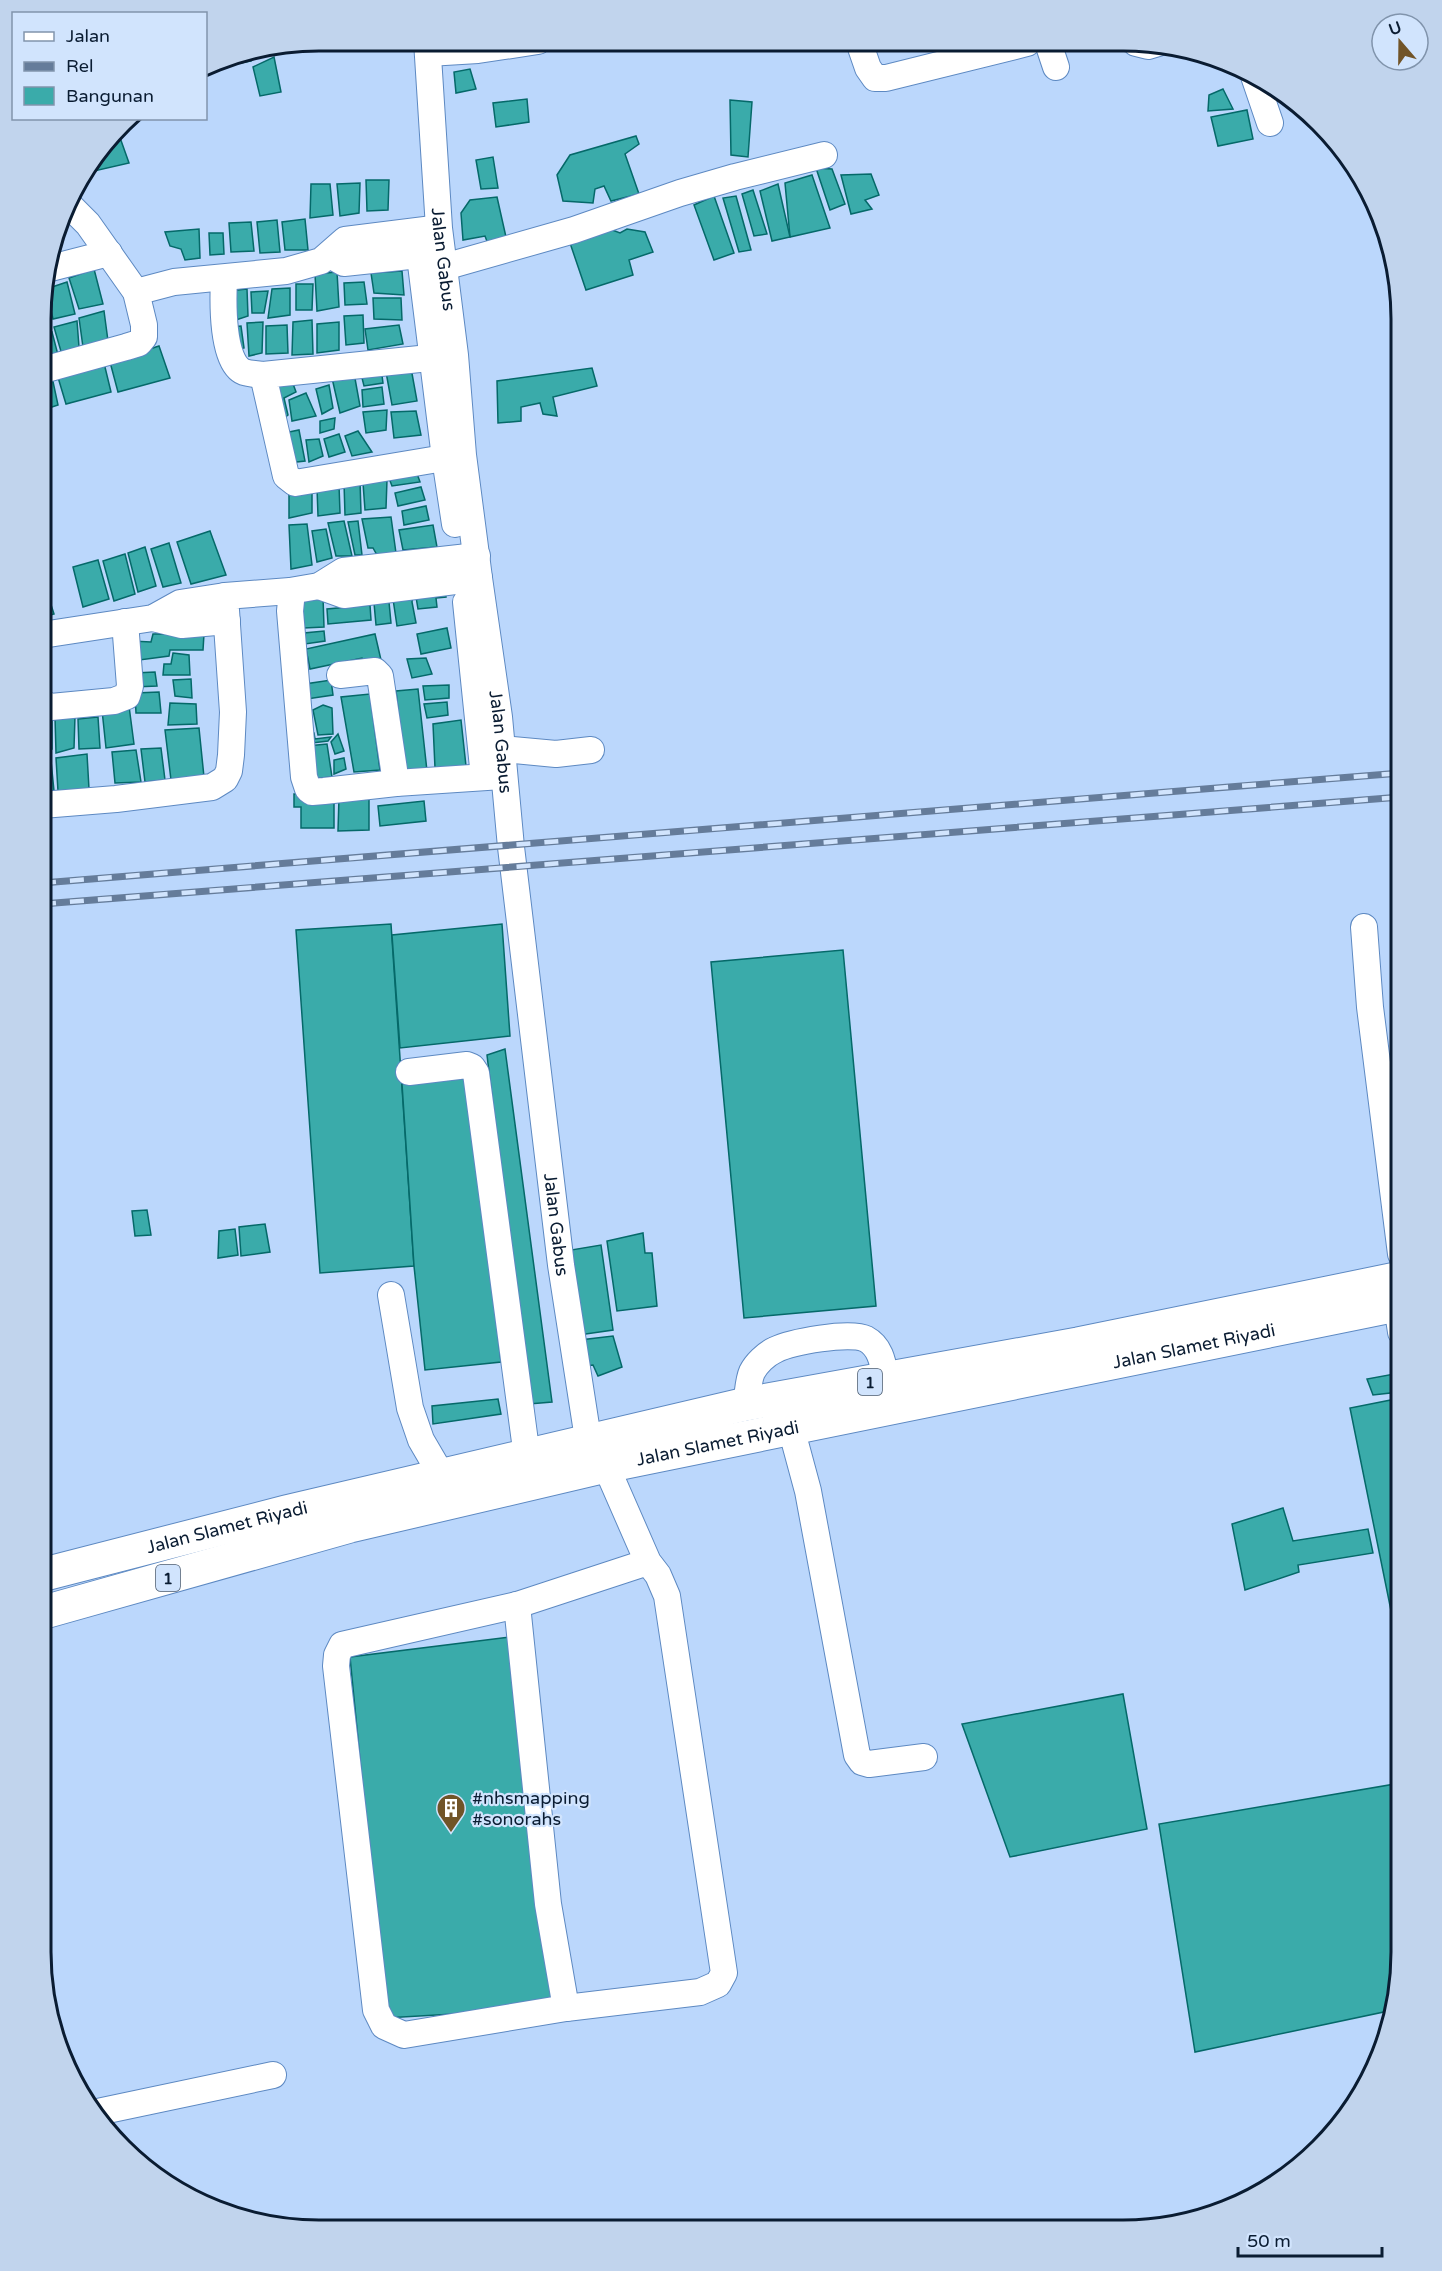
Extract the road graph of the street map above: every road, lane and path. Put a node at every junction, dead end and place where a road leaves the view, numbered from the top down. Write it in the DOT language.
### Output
graph roads {
  1 [pos="428,51"];
  2 [pos="862,51"];
  3 [pos="996,51"];
  4 [pos="1051,51"];
  5 [pos="1056,67"];
  6 [pos="1258,88"];
  7 [pos="1270,123"];
  8 [pos="824,155"];
  9 [pos="74,210"];
  10 [pos="425,238"];
  11 [pos="109,254"];
  12 [pos="56,266"];
  13 [pos="444,267"];
  14 [pos="224,278"];
  15 [pos="155,287"];
  16 [pos="444,356"];
  17 [pos="51,368"];
  18 [pos="263,375"];
  19 [pos="454,457"];
  20 [pos="470,568"];
  21 [pos="291,591"];
  22 [pos="226,608"];
  23 [pos="124,622"];
  24 [pos="51,634"];
  25 [pos="340,675"];
  26 [pos="51,707"];
  27 [pos="503,750"];
  28 [pos="591,750"];
  29 [pos="495,777"];
  30 [pos="396,783"];
  31 [pos="51,804"];
  32 [pos="1364,927"];
  33 [pos="409,1072"];
  34 [pos="1391,1174"];
  35 [pos="391,1295"];
  36 [pos="1391,1306"];
  37 [pos="1391,1307"];
  38 [pos="886,1379"];
  39 [pos="746,1404"];
  40 [pos="791,1428"];
  41 [pos="527,1457"];
  42 [pos="596,1459"];
  43 [pos="442,1476"];
  44 [pos="346,1512"];
  45 [pos="290,1526"];
  46 [pos="648,1562"];
  47 [pos="51,1573"];
  48 [pos="517,1605"];
  49 [pos="51,1610"];
  50 [pos="924,1757"];
  51 [pos="566,2008"];
  52 [pos="273,2075"];
  53 [pos="103,2111"];
  1 -- 10 [label="street, Jalan Gabus"];
  2 -- 3 [label="street"];
  4 -- 5 [label="street"];
  6 -- 7 [label="street"];
  8 -- 13 [label="street"];
  9 -- 11 [label="street"];
  10 -- 13 [label="street, Jalan Gabus"];
  10 -- 14 [label="street"];
  10 -- 16 [label="street"];
  11 -- 12 [label="street"];
  11 -- 15 [label="street"];
  13 -- 16 [label="street, Jalan Gabus"];
  14 -- 15 [label="street"];
  14 -- 18 [label="street"];
  15 -- 17 [label="street"];
  16 -- 18 [label="street"];
  16 -- 19 [label="street"];
  18 -- 19 [label="street"];
  19 -- 20 [label="street"];
  20 -- 21 [label="street"];
  20 -- 27 [label="street, Jalan Gabus"];
  20 -- 29 [label="street"];
  21 -- 22 [label="street"];
  21 -- 30 [label="street"];
  22 -- 23 [label="street"];
  22 -- 31 [label="street"];
  23 -- 24 [label="street"];
  23 -- 26 [label="street"];
  25 -- 30 [label="street"];
  27 -- 28 [label="street"];
  27 -- 29 [label="street, Jalan Gabus"];
  29 -- 30 [label="street"];
  29 -- 42 [label="street, Jalan Gabus"];
  32 -- 34 [label="street"];
  33 -- 41 [label="street"];
  35 -- 43 [label="street"];
  36 -- 38 [label="highway, Jalan Slamet Riyadi / 1"];
  37 -- 40 [label="highway, Jalan Slamet Riyadi / 1"];
  38 -- 39 [label="highway, Jalan Slamet Riyadi / 1"];
  38 -- 39 [label="street"];
  39 -- 42 [label="highway, Jalan Slamet Riyadi / 1"];
  40 -- 42 [label="highway, Jalan Slamet Riyadi / 1"];
  40 -- 50 [label="street"];
  41 -- 42 [label="highway, Jalan Slamet Riyadi / 1"];
  41 -- 43 [label="highway, Jalan Slamet Riyadi / 1"];
  42 -- 44 [label="highway, Jalan Slamet Riyadi / 1"];
  42 -- 46 [label="street, Jalan Gabus"];
  43 -- 44 [label="highway, Jalan Slamet Riyadi / 1"];
  44 -- 45 [label="highway, Jalan Slamet Riyadi / 1"];
  45 -- 47 [label="highway, Jalan Slamet Riyadi / 1"];
  45 -- 49 [label="highway, Jalan Slamet Riyadi / 1"];
  46 -- 48 [label="street"];
  46 -- 51 [label="street, Jalan Gabus"];
  48 -- 51 [label="street"];
  48 -- 51 [label="street, Jalan Gabus"];
  52 -- 53 [label="street"];
}
